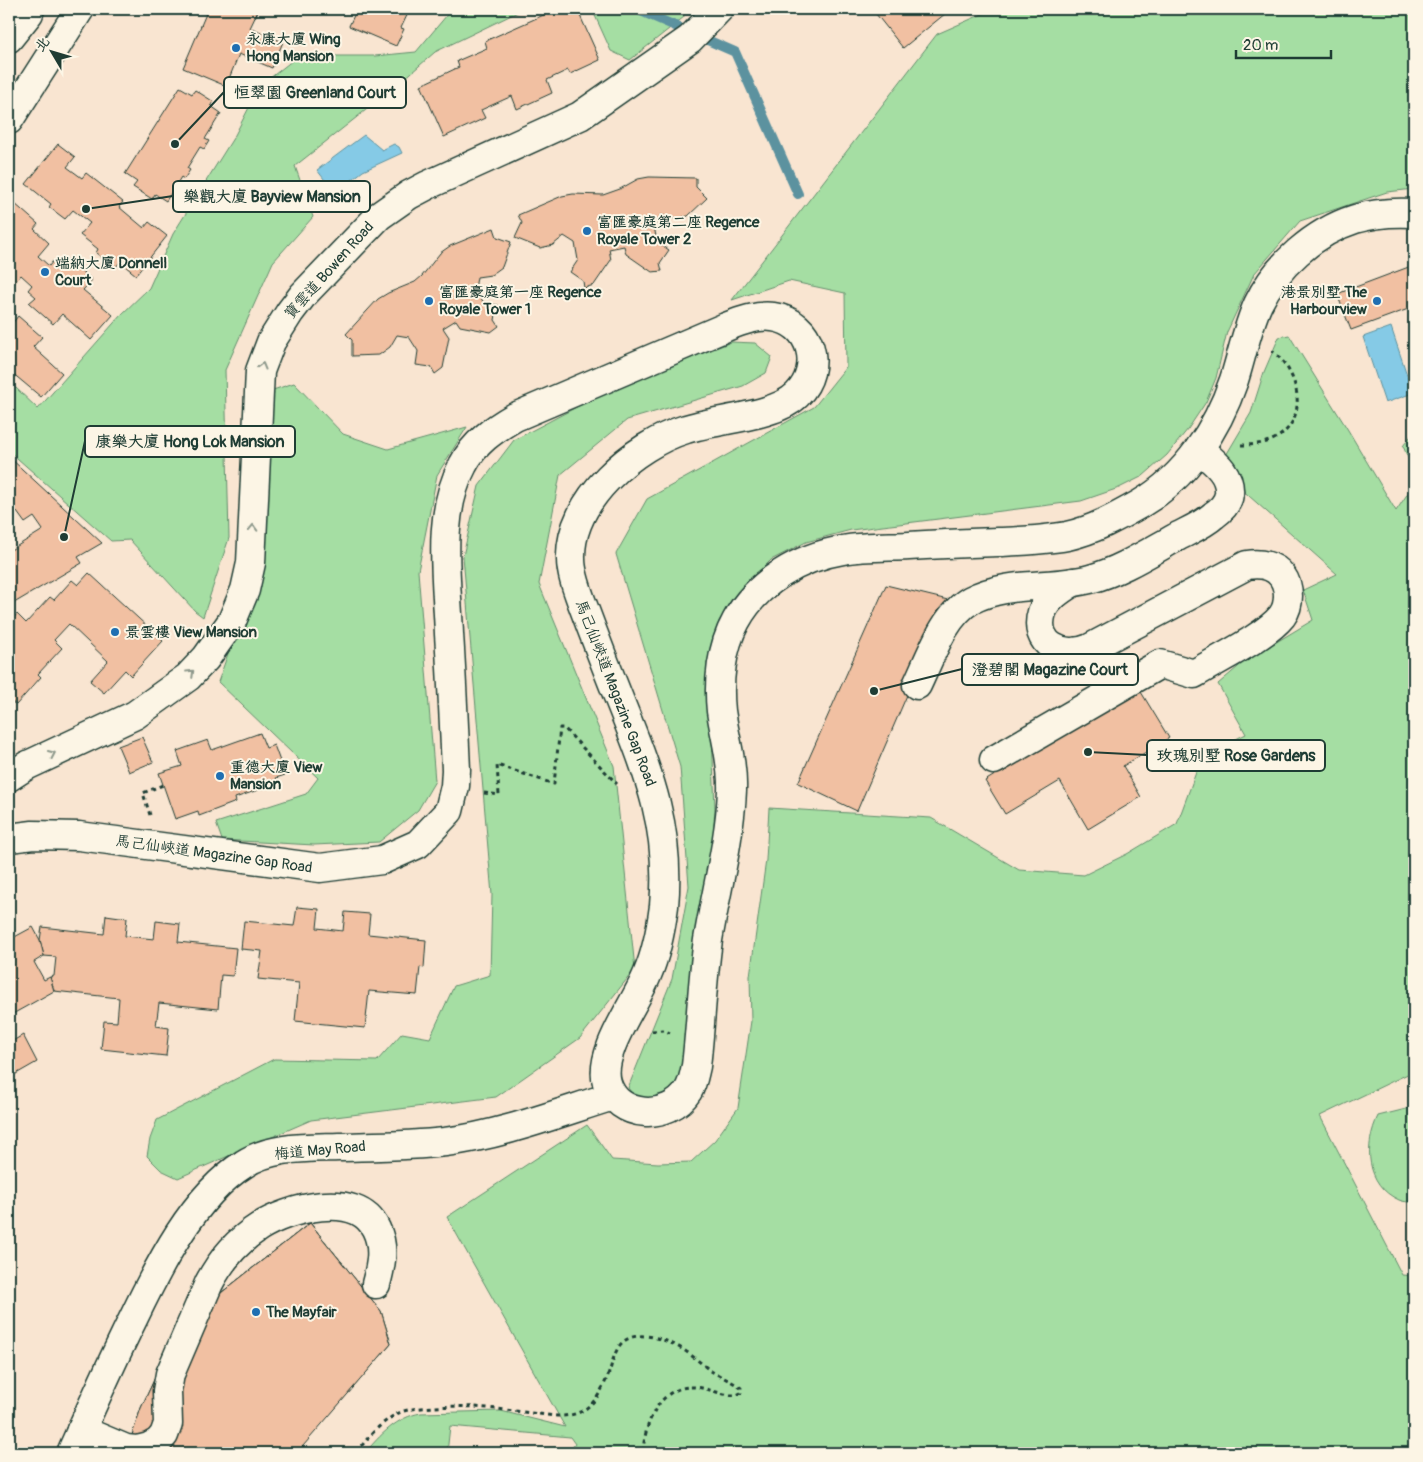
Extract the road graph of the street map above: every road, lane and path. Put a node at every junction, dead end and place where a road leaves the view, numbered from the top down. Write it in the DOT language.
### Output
graph roads {
  1 [pos="30,9"];
  2 [pos="80,9"];
  3 [pos="714,14"];
  4 [pos="9,38"];
  5 [pos="9,120"];
  6 [pos="1414,213"];
  7 [pos="1266,347"];
  8 [pos="1236,445"];
  9 [pos="1199,449"];
  10 [pos="1073,582"];
  11 [pos="917,685"];
  12 [pos="994,760"];
  13 [pos="9,777"];
  14 [pos="163,786"];
  15 [pos="623,790"];
  16 [pos="482,793"];
  17 [pos="150,815"];
  18 [pos="9,838"];
  19 [pos="648,1032"];
  20 [pos="672,1035"];
  21 [pos="612,1096"];
  22 [pos="376,1284"];
  23 [pos="76,1442"];
  24 [pos="357,1453"];
  25 [pos="643,1453"];
  1 -- 4 [label="main road"];
  2 -- 5 [label="main road"];
  13 -- 3 [label="main road, 寶雲道 Bowen Road, one-way"];
  6 -- 9 [label="main road"];
  7 -- 8 [label="path"];
  9 -- 10 [label="main road"];
  9 -- 21 [label="main road"];
  10 -- 11 [label="main road"];
  10 -- 12 [label="main road"];
  14 -- 17 [label="path"];
  15 -- 16 [label="path"];
  18 -- 21 [label="main road, 馬己仙峽道 Magazine Gap Road"];
  19 -- 20 [label="path"];
  21 -- 23 [label="main road, 梅道 May Road"];
  22 -- 23 [label="main road"];
  24 -- 25 [label="path"];
}
